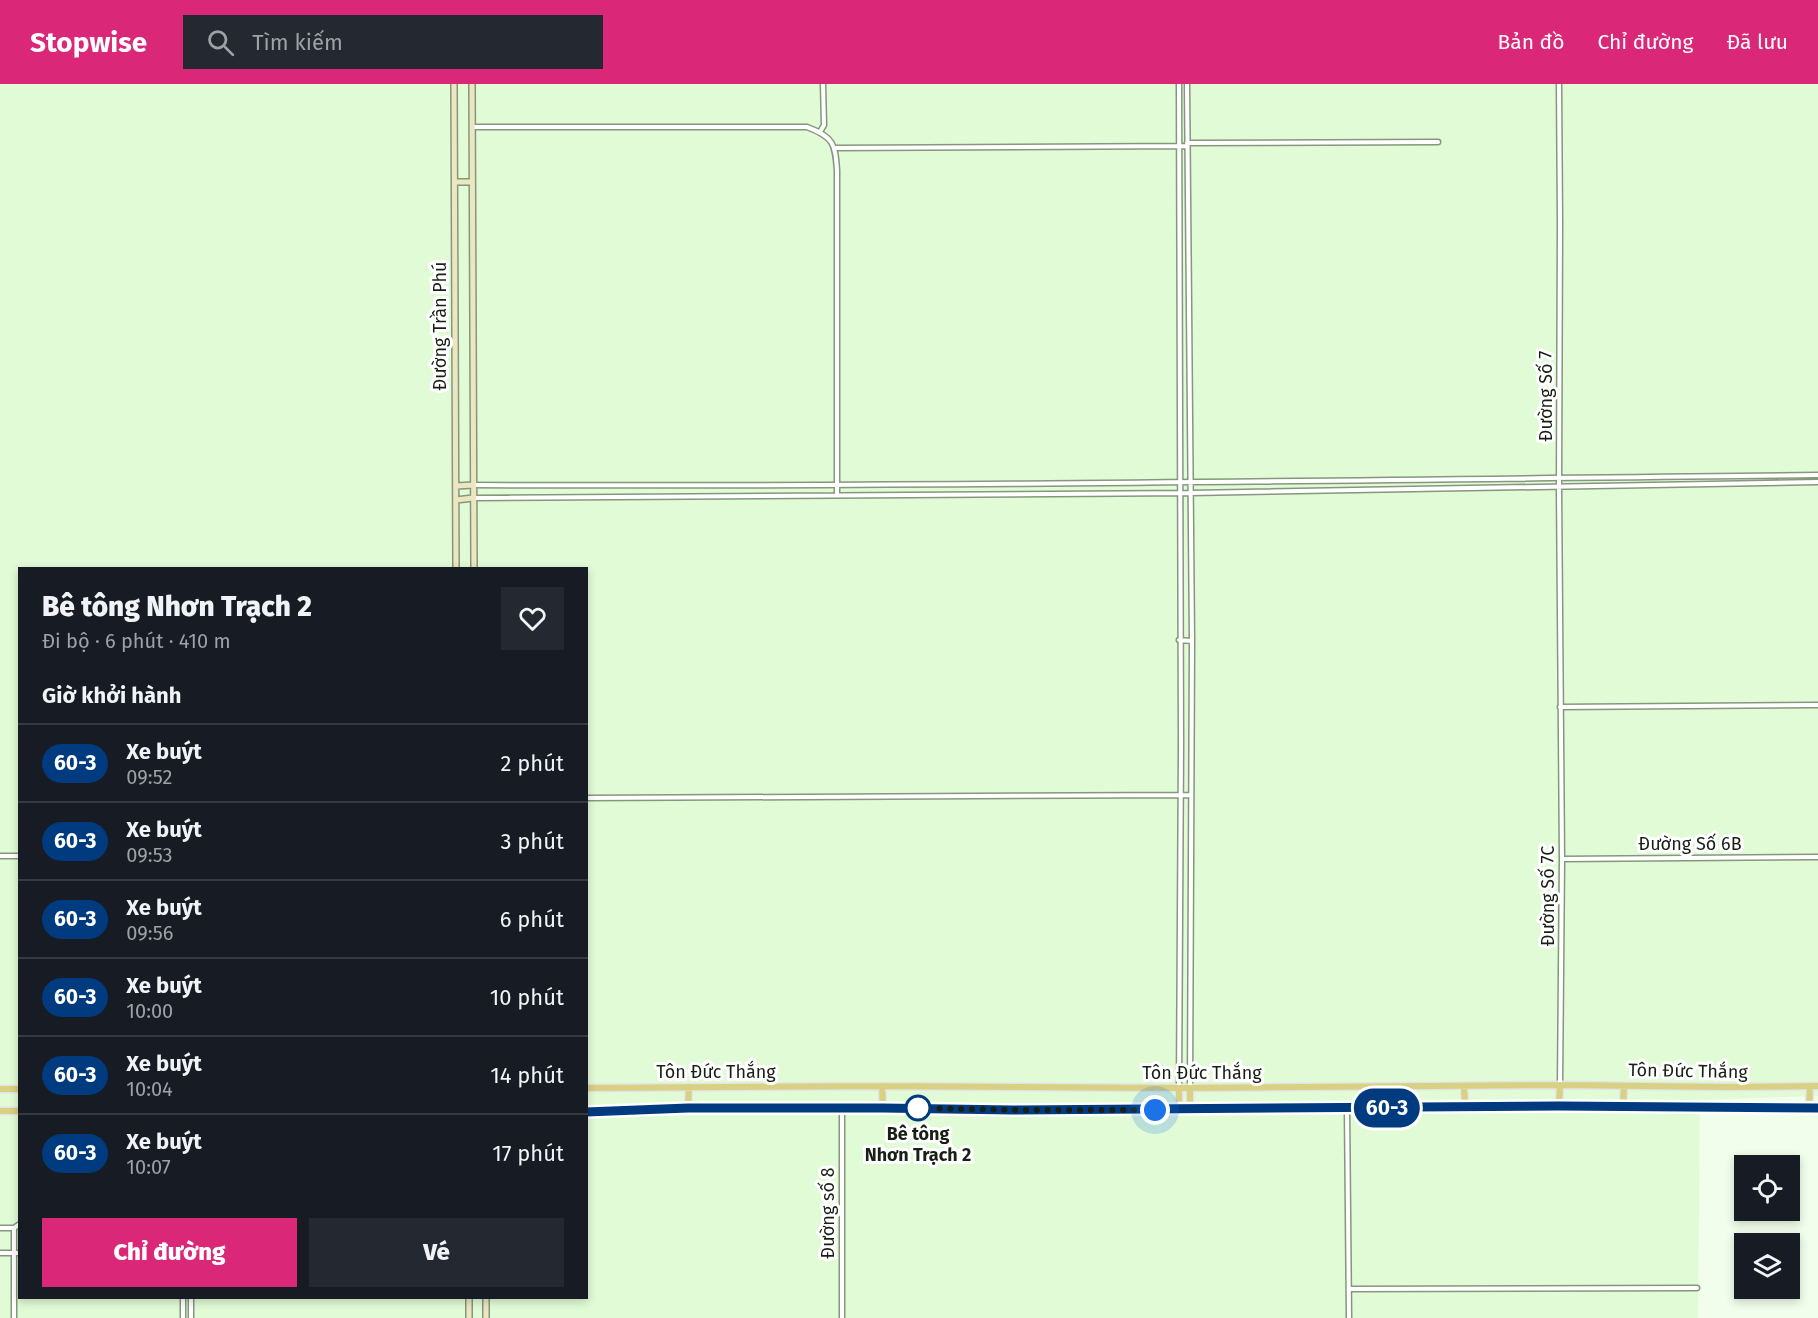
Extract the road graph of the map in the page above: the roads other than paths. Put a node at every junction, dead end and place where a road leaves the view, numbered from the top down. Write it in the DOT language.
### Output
graph roads {
  1 [pos="454,84"];
  2 [pos="472,84"];
  3 [pos="823,84"];
  4 [pos="1179,84"];
  5 [pos="1187,84"];
  6 [pos="1559,84"];
  7 [pos="472,127"];
  8 [pos="820,132"];
  9 [pos="1438,142"];
  10 [pos="1187,145"];
  11 [pos="1179,146"];
  12 [pos="836,148"];
  13 [pos="455,182"];
  14 [pos="472,182"];
  15 [pos="1818,475"];
  16 [pos="1559,479"];
  17 [pos="1179,482"];
  18 [pos="1191,482"];
  19 [pos="1818,482"];
  20 [pos="1003,483"];
  21 [pos="836,484"];
  22 [pos="473,485"];
  23 [pos="646,485"];
  24 [pos="456,486"];
  25 [pos="1559,488"];
  26 [pos="1179,493"];
  27 [pos="1191,493"];
  28 [pos="837,494"];
  29 [pos="1004,494"];
  30 [pos="647,496"];
  31 [pos="473,498"];
  32 [pos="456,500"];
  33 [pos="456,567"];
  34 [pos="474,567"];
  35 [pos="1179,640"];
  36 [pos="1192,640"];
  37 [pos="1818,705"];
  38 [pos="1560,707"];
  39 [pos="1180,795"];
  40 [pos="1191,795"];
  41 [pos="588,798"];
  42 [pos="0,856"];
  43 [pos="18,856"];
  44 [pos="1818,857"];
  45 [pos="1562,859"];
  46 [pos="1180,927"];
  47 [pos="1190,927"];
  48 [pos="1560,1085"];
  49 [pos="882,1086"];
  50 [pos="1464,1086"];
  51 [pos="1623,1086"];
  52 [pos="1810,1086"];
  53 [pos="1818,1086"];
  54 [pos="688,1087"];
  55 [pos="588,1088"];
  56 [pos="1179,1088"];
  57 [pos="1190,1088"];
  58 [pos="0,1089"];
  59 [pos="18,1089"];
  60 [pos="1559,1106"];
  61 [pos="1465,1107"];
  62 [pos="1623,1107"];
  63 [pos="688,1108"];
  64 [pos="842,1108"];
  65 [pos="883,1108"];
  66 [pos="1809,1108"];
  67 [pos="1818,1108"];
  68 [pos="1347,1109"];
  69 [pos="1179,1110"];
  70 [pos="1190,1110"];
  71 [pos="0,1111"];
  72 [pos="18,1111"];
  73 [pos="588,1112"];
  74 [pos="18,1225"];
  75 [pos="0,1228"];
  76 [pos="14,1228"];
  77 [pos="0,1253"];
  78 [pos="17,1253"];
  79 [pos="1697,1288"];
  80 [pos="1348,1289"];
  81 [pos="183,1299"];
  82 [pos="191,1299"];
  83 [pos="469,1299"];
  84 [pos="486,1299"];
  85 [pos="14,1318"];
  86 [pos="183,1318"];
  87 [pos="191,1318"];
  88 [pos="469,1318"];
  89 [pos="486,1318"];
  90 [pos="842,1318"];
  91 [pos="1348,1318"];
  1 -- 13 [label="main road, Đường Trần Phú"];
  2 -- 7 [label="main road, Đường Trần Phú"];
  3 -- 8 [label="street"];
  4 -- 11 [label="street"];
  5 -- 10 [label="street"];
  6 -- 16 [label="street, Đường Số 7"];
  7 -- 8 [label="street"];
  7 -- 14 [label="main road, Đường Trần Phú"];
  8 -- 12 [label="street"];
  9 -- 10 [label="street"];
  10 -- 11 [label="street"];
  10 -- 18 [label="street"];
  11 -- 12 [label="street"];
  11 -- 17 [label="street"];
  12 -- 21 [label="street"];
  13 -- 14 [label="main road"];
  13 -- 24 [label="main road, Đường Trần Phú"];
  14 -- 22 [label="main road, Đường Trần Phú"];
  15 -- 16 [label="street"];
  16 -- 18 [label="street"];
  16 -- 25 [label="street, Đường Số 7"];
  17 -- 18 [label="street"];
  17 -- 20 [label="street"];
  17 -- 26 [label="street"];
  18 -- 27 [label="street"];
  19 -- 25 [label="street"];
  20 -- 21 [label="street"];
  20 -- 29 [label="street"];
  21 -- 23 [label="street"];
  21 -- 28 [label="street"];
  22 -- 23 [label="street"];
  22 -- 24 [label="main road"];
  22 -- 31 [label="main road, Đường Trần Phú"];
  23 -- 30 [label="street"];
  24 -- 32 [label="main road, Đường Trần Phú"];
  25 -- 27 [label="street"];
  25 -- 38 [label="street, Đường Số 7"];
  26 -- 27 [label="street"];
  26 -- 29 [label="street"];
  26 -- 35 [label="street"];
  27 -- 36 [label="street"];
  28 -- 29 [label="street"];
  28 -- 30 [label="street"];
  30 -- 31 [label="street"];
  31 -- 32 [label="main road"];
  31 -- 34 [label="main road, Đường Trần Phú"];
  32 -- 33 [label="main road, Đường Trần Phú"];
  35 -- 36 [label="street"];
  35 -- 39 [label="street"];
  36 -- 40 [label="street"];
  37 -- 38 [label="street"];
  38 -- 45 [label="street, Đường Số 7C"];
  39 -- 40 [label="street"];
  39 -- 41 [label="street"];
  39 -- 46 [label="street"];
  40 -- 47 [label="street"];
  42 -- 43 [label="street"];
  44 -- 45 [label="street, Đường Số 6B"];
  45 -- 48 [label="street, Đường Số 7C"];
  46 -- 47 [label="street"];
  46 -- 56 [label="street"];
  47 -- 57 [label="street"];
  48 -- 50 [label="main road, Tôn Đức Thắng"];
  48 -- 51 [label="main road, Tôn Đức Thắng"];
  48 -- 60 [label="main road"];
  49 -- 54 [label="main road, Tôn Đức Thắng"];
  49 -- 56 [label="main road, Tôn Đức Thắng"];
  49 -- 65 [label="main road"];
  50 -- 57 [label="main road, Tôn Đức Thắng"];
  50 -- 61 [label="main road"];
  51 -- 52 [label="main road, Tôn Đức Thắng"];
  51 -- 62 [label="main road"];
  52 -- 53 [label="main road, Tôn Đức Thắng"];
  52 -- 66 [label="main road"];
  54 -- 55 [label="main road, Tôn Đức Thắng"];
  54 -- 63 [label="main road"];
  56 -- 57 [label="main road, Tôn Đức Thắng"];
  56 -- 69 [label="main road"];
  57 -- 70 [label="main road"];
  58 -- 59 [label="main road"];
  60 -- 61 [label="main road, Tôn Đức Thắng"];
  60 -- 62 [label="main road, Tôn Đức Thắng"];
  61 -- 68 [label="main road, Tôn Đức Thắng"];
  62 -- 66 [label="main road, Tôn Đức Thắng"];
  63 -- 64 [label="main road, Tôn Đức Thắng"];
  63 -- 73 [label="main road, Tôn Đức Thắng"];
  64 -- 65 [label="main road, Tôn Đức Thắng"];
  64 -- 90 [label="street, Đường số 8"];
  65 -- 69 [label="main road, Tôn Đức Thắng"];
  66 -- 67 [label="main road, Tôn Đức Thắng"];
  68 -- 70 [label="main road, Tôn Đức Thắng"];
  68 -- 80 [label="street"];
  69 -- 70 [label="main road, Tôn Đức Thắng"];
  71 -- 72 [label="main road"];
  74 -- 76 [label="street"];
  75 -- 76 [label="street"];
  76 -- 78 [label="street"];
  77 -- 78 [label="street"];
  78 -- 85 [label="street"];
  79 -- 80 [label="street"];
  80 -- 91 [label="street"];
  81 -- 86 [label="street"];
  82 -- 87 [label="street"];
  83 -- 88 [label="main road"];
  84 -- 89 [label="main road"];
}
